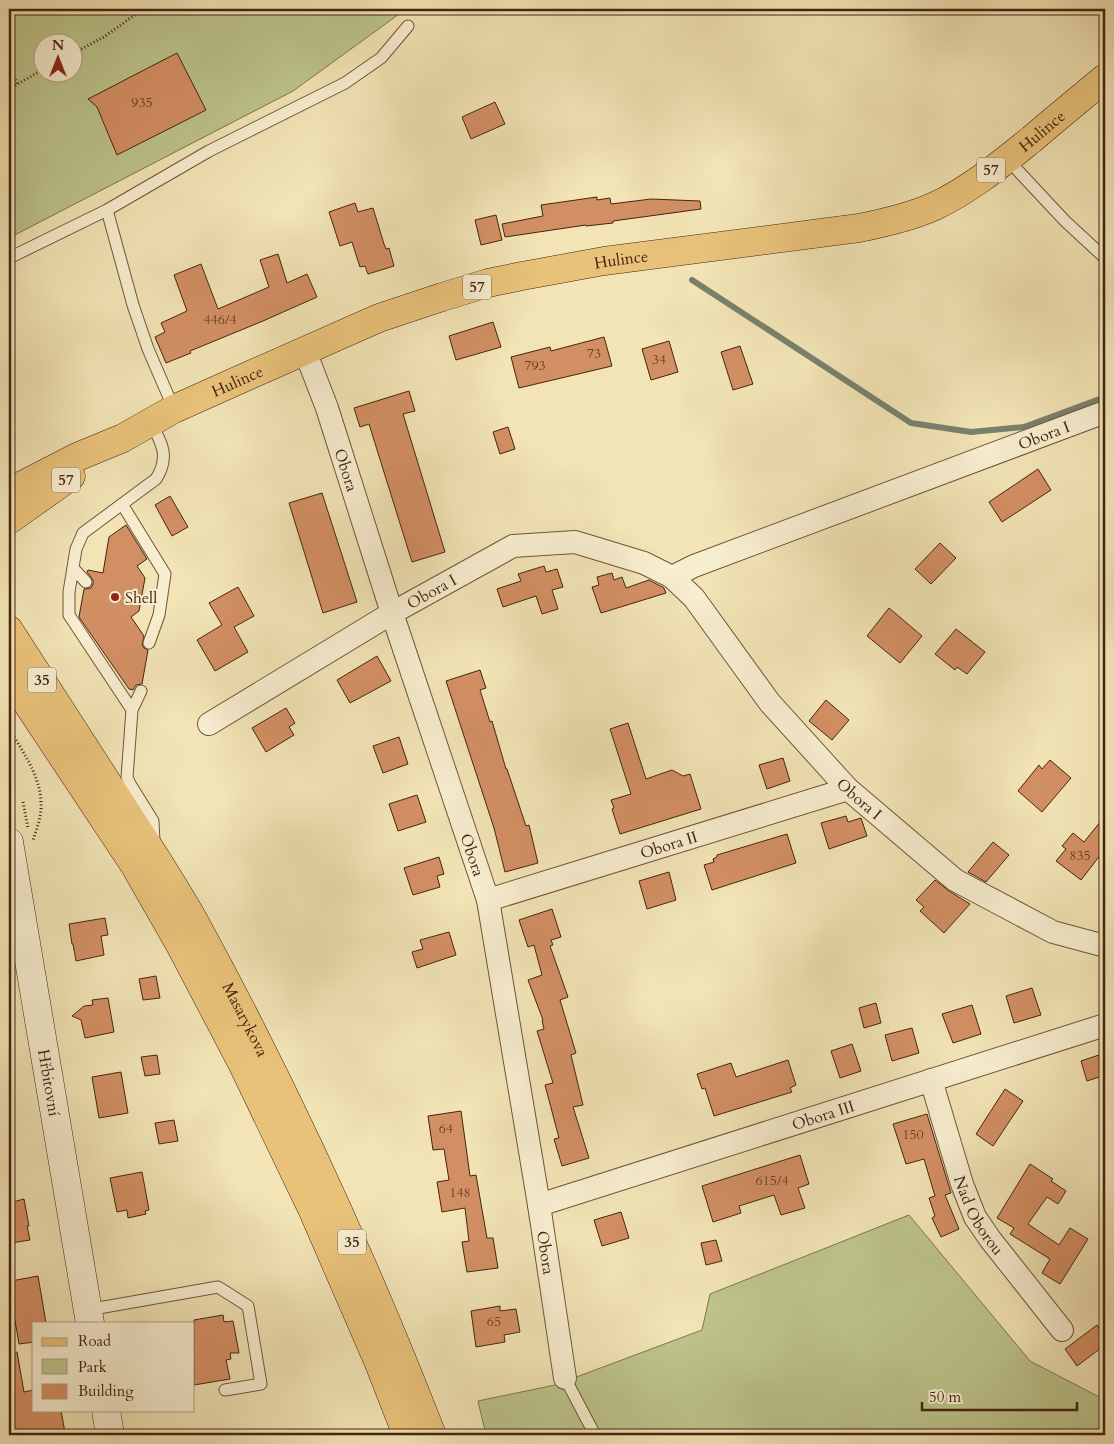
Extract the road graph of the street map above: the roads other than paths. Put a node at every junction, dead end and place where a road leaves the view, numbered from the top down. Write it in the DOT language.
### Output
graph roads {
  1 [pos="408,26"];
  2 [pos="1105,78"];
  3 [pos="1007,159"];
  4 [pos="107,210"];
  5 [pos="9,258"];
  6 [pos="1105,258"];
  7 [pos="306,351"];
  8 [pos="174,409"];
  9 [pos="1105,412"];
  10 [pos="150,422"];
  11 [pos="123,438"];
  12 [pos="9,492"];
  13 [pos="122,504"];
  14 [pos="9,520"];
  15 [pos="73,568"];
  16 [pos="672,577"];
  17 [pos="86,582"];
  18 [pos="392,613"];
  19 [pos="9,630"];
  20 [pos="149,643"];
  21 [pos="9,676"];
  22 [pos="141,691"];
  23 [pos="132,710"];
  24 [pos="209,724"];
  25 [pos="848,789"];
  26 [pos="20,844"];
  27 [pos="154,856"];
  28 [pos="488,900"];
  29 [pos="1105,946"];
  30 [pos="1105,1026"];
  31 [pos="252,1058"];
  32 [pos="931,1080"];
  33 [pos="539,1205"];
  34 [pos="89,1316"];
  35 [pos="1062,1330"];
  36 [pos="565,1378"];
  37 [pos="226,1390"];
  38 [pos="106,1412"];
  39 [pos="110,1435"];
  40 [pos="407,1435"];
  41 [pos="432,1435"];
  42 [pos="595,1435"];
  1 -- 4 [label="lane"];
  2 -- 3 [label="main road, Hulince / 57"];
  3 -- 6 [label="lane"];
  3 -- 7 [label="main road, Hulince / 57"];
  4 -- 5 [label="lane"];
  4 -- 8 [label="lane"];
  7 -- 8 [label="main road, Hulince / 57"];
  7 -- 18 [label="street, Obora"];
  8 -- 10 [label="main road, Hulince / 57"];
  9 -- 16 [label="street, Obora I"];
  10 -- 11 [label="main road, Hulince / 57"];
  10 -- 13 [label="lane"];
  11 -- 12 [label="main road, Hulince / 57"];
  11 -- 14 [label="main road, Hulince / 57"];
  13 -- 15 [label="lane"];
  13 -- 20 [label="lane"];
  15 -- 17 [label="lane"];
  15 -- 23 [label="lane"];
  16 -- 18 [label="street, Obora I"];
  16 -- 25 [label="street, Obora I"];
  18 -- 24 [label="street, Obora I"];
  18 -- 28 [label="street, Obora"];
  19 -- 27 [label="main road, Masarykova / 35"];
  21 -- 31 [label="main road, Masarykova / 35"];
  22 -- 23 [label="lane"];
  23 -- 27 [label="lane"];
  25 -- 28 [label="street, Obora II"];
  25 -- 29 [label="street, Obora I"];
  26 -- 34 [label="street, Hřbitovní"];
  27 -- 31 [label="main road, Masarykova / 35"];
  28 -- 33 [label="street, Obora"];
  30 -- 32 [label="street, Obora III"];
  31 -- 40 [label="main road, Masarykova / 35"];
  31 -- 41 [label="main road, Masarykova / 35"];
  32 -- 33 [label="street, Obora III"];
  32 -- 35 [label="street, Nad Oborou"];
  33 -- 36 [label="street, Obora"];
  34 -- 37 [label="lane"];
  36 -- 42 [label="lane"];
  38 -- 39 [label="street"];
}
